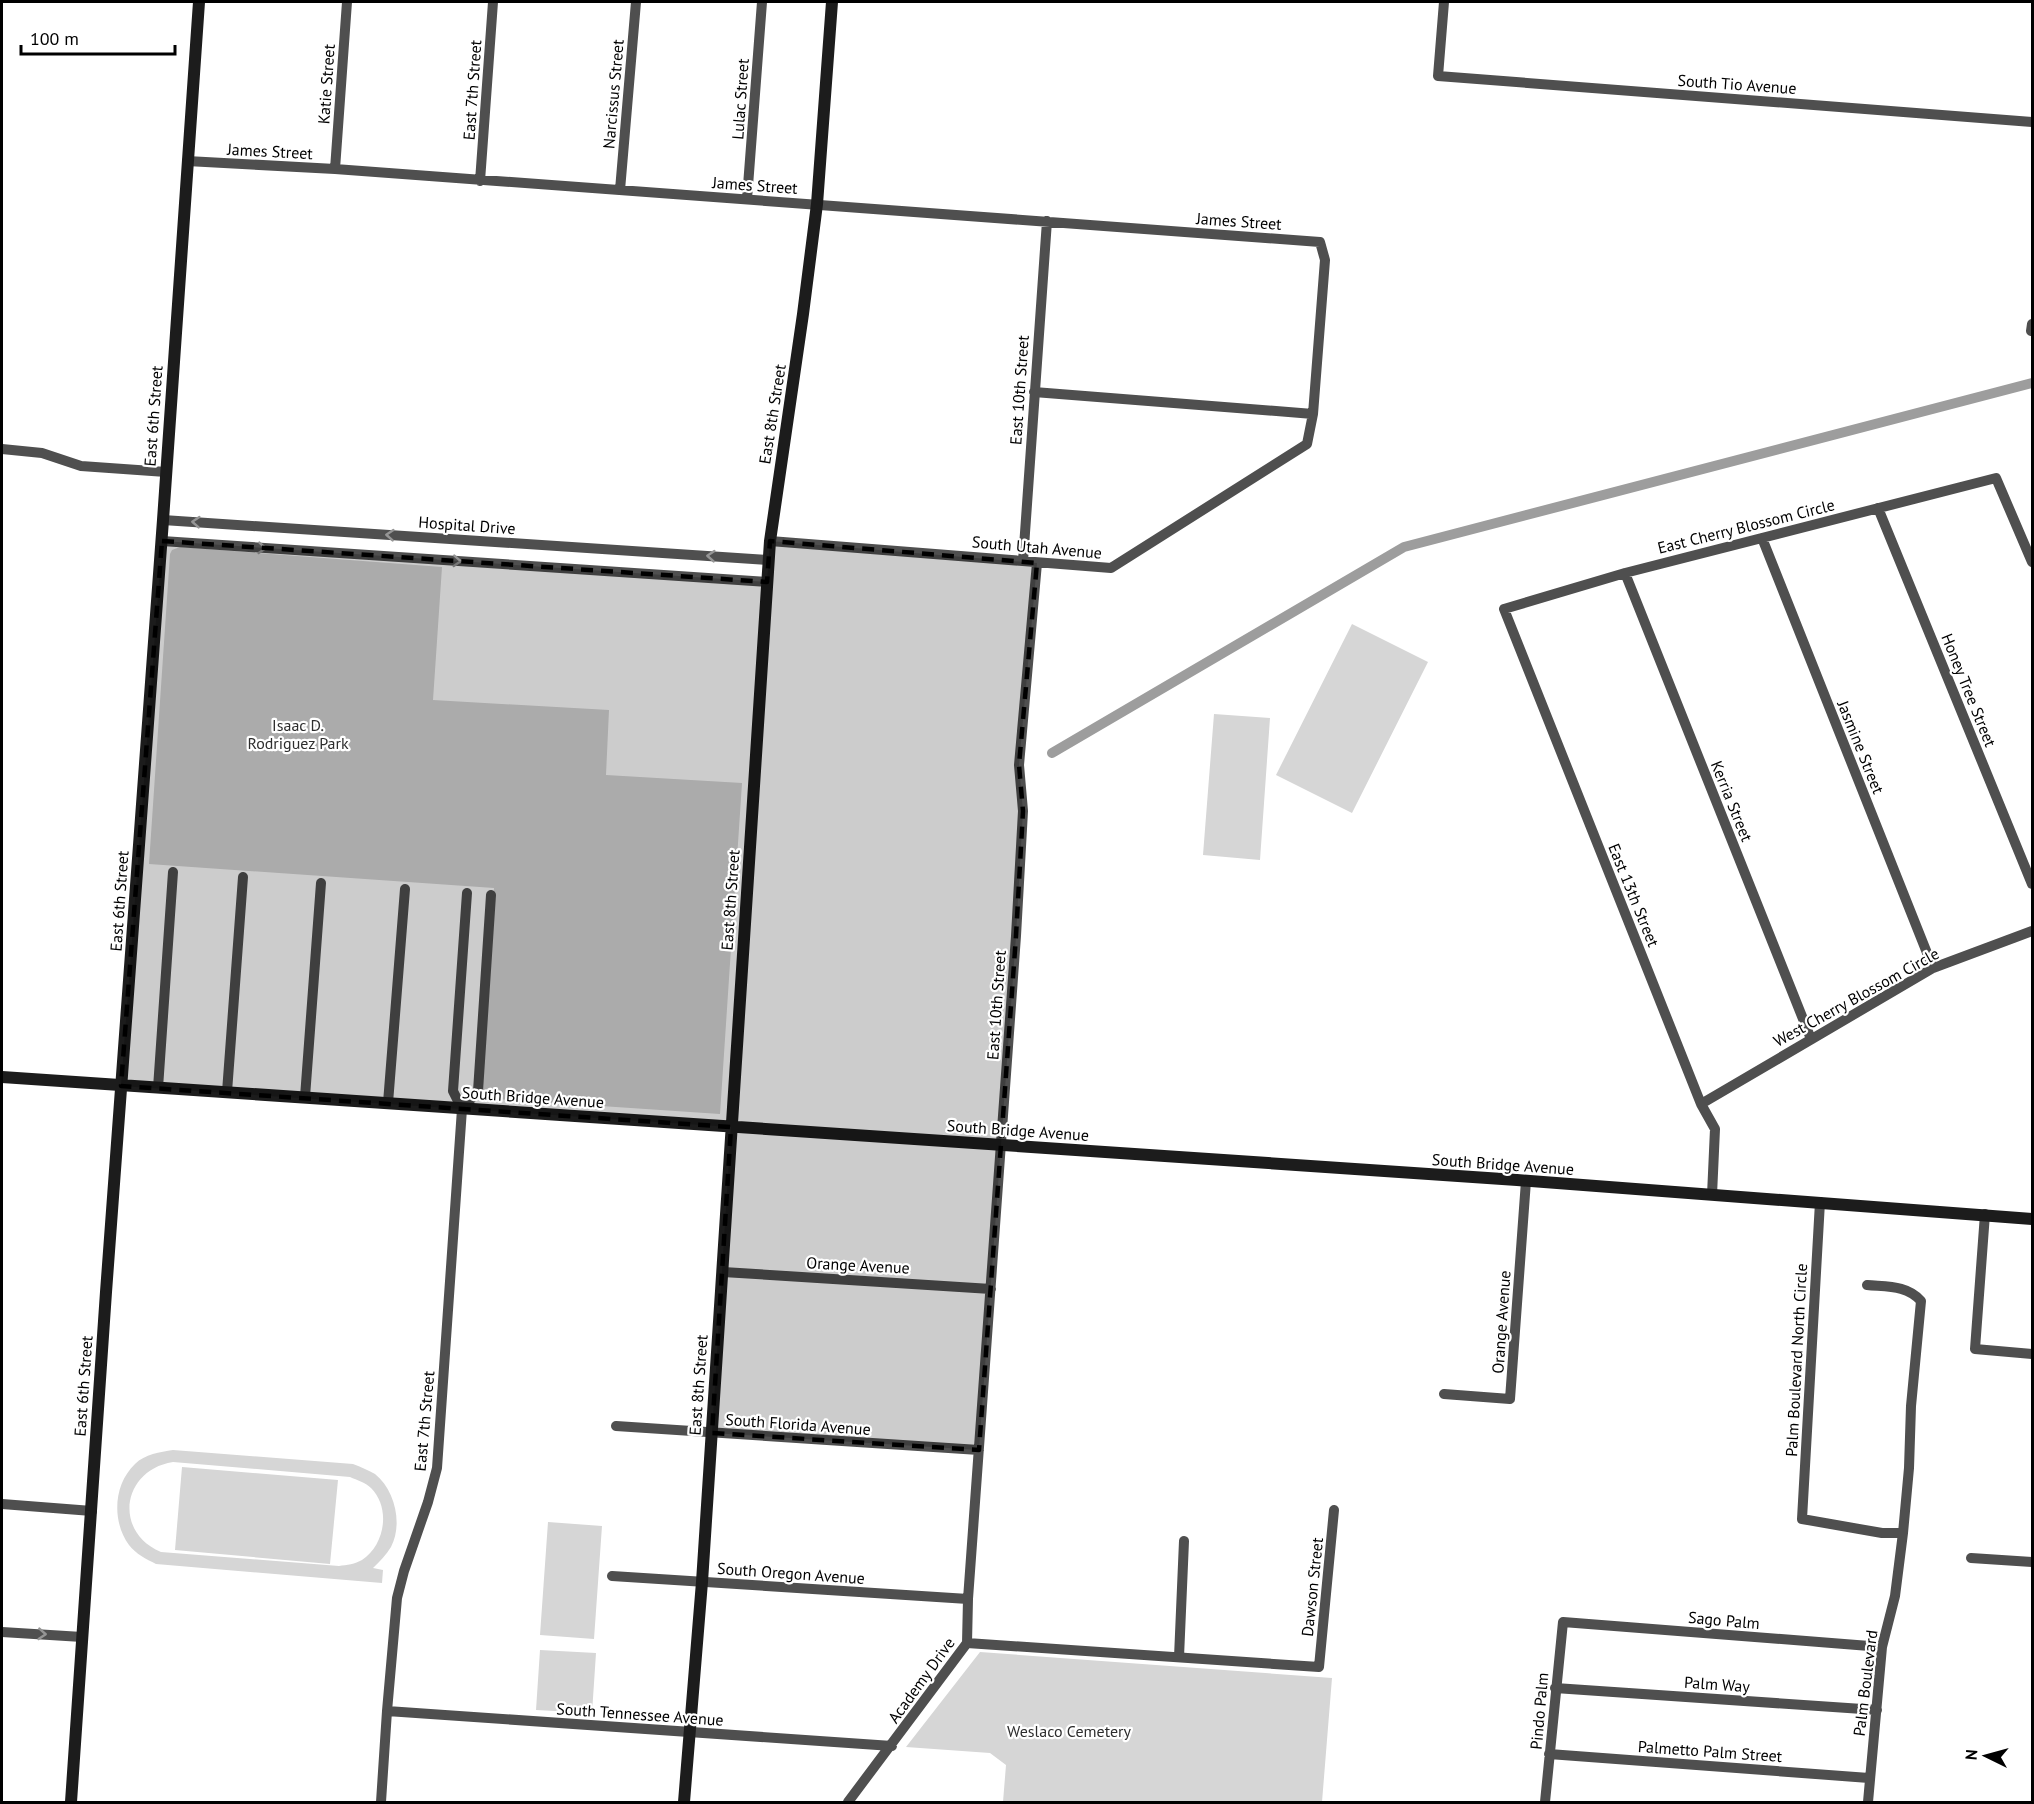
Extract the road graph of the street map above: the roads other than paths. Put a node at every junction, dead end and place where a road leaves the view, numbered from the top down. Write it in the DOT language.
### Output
graph roads {
  1 [pos="199,2"];
  2 [pos="348,2"];
  3 [pos="493,2"];
  4 [pos="636,2"];
  5 [pos="762,2"];
  6 [pos="832,2"];
  7 [pos="1444,2"];
  8 [pos="2032,122"];
  9 [pos="187,161"];
  10 [pos="335,170"];
  11 [pos="480,181"];
  12 [pos="620,190"];
  13 [pos="747,199"];
  14 [pos="817,204"];
  15 [pos="1047,221"];
  16 [pos="1034,392"];
  17 [pos="1313,414"];
  18 [pos="2,449"];
  19 [pos="166,472"];
  20 [pos="1878,508"];
  21 [pos="163,520"];
  22 [pos="1762,538"];
  23 [pos="162,541"];
  24 [pos="770,541"];
  25 [pos="769,560"];
  26 [pos="1023,561"];
  27 [pos="1037,562"];
  28 [pos="2032,562"];
  29 [pos="1625,573"];
  30 [pos="767,582"];
  31 [pos="1504,609"];
  32 [pos="173,872"];
  33 [pos="243,877"];
  34 [pos="321,883"];
  35 [pos="2032,884"];
  36 [pos="405,889"];
  37 [pos="468,893"];
  38 [pos="491,895"];
  39 [pos="2032,931"];
  40 [pos="1933,968"];
  41 [pos="1811,1039"];
  42 [pos="2,1077"];
  43 [pos="122,1086"];
  44 [pos="158,1088"];
  45 [pos="226,1092"];
  46 [pos="305,1097"];
  47 [pos="388,1103"];
  48 [pos="1701,1104"];
  49 [pos="462,1109"];
  50 [pos="731,1127"];
  51 [pos="1001,1144"];
  52 [pos="1526,1181"];
  53 [pos="1712,1195"];
  54 [pos="1820,1202"];
  55 [pos="1985,1214"];
  56 [pos="2032,1219"];
  57 [pos="723,1272"];
  58 [pos="1867,1285"];
  59 [pos="991,1289"];
  60 [pos="2032,1354"];
  61 [pos="1444,1394"];
  62 [pos="616,1426"];
  63 [pos="712,1433"];
  64 [pos="979,1450"];
  65 [pos="2,1504"];
  66 [pos="1334,1510"];
  67 [pos="92,1511"];
  68 [pos="1903,1533"];
  69 [pos="1184,1541"];
  70 [pos="1971,1558"];
  71 [pos="2032,1562"];
  72 [pos="612,1576"];
  73 [pos="702,1582"];
  74 [pos="968,1599"];
  75 [pos="1563,1622"];
  76 [pos="2,1632"];
  77 [pos="82,1637"];
  78 [pos="967,1643"];
  79 [pos="1882,1647"];
  80 [pos="1179,1657"];
  81 [pos="1555,1688"];
  82 [pos="1876,1710"];
  83 [pos="387,1711"];
  84 [pos="689,1732"];
  85 [pos="892,1746"];
  86 [pos="1550,1754"];
  87 [pos="1869,1778"];
  88 [pos="71,1803"];
  89 [pos="381,1803"];
  90 [pos="684,1803"];
  91 [pos="848,1803"];
  92 [pos="1545,1803"];
  93 [pos="1868,1803"];
  1 -- 9 [label="street, East 6th Street"];
  2 -- 10 [label="street, Katie Street"];
  3 -- 11 [label="street, East 7th Street"];
  4 -- 12 [label="street, Narcissus Street"];
  5 -- 13 [label="street, Lulac Street"];
  6 -- 14 [label="street, East 8th Street"];
  7 -- 8 [label="street, South Tio Avenue"];
  9 -- 10 [label="street, James Street"];
  9 -- 19 [label="street, East 6th Street"];
  10 -- 11 [label="street, James Street"];
  11 -- 12 [label="street, James Street"];
  12 -- 13 [label="street, James Street"];
  13 -- 14 [label="street, James Street"];
  14 -- 15 [label="street, James Street"];
  14 -- 24 [label="street, East 8th Street"];
  15 -- 16 [label="street, East 10th Street"];
  15 -- 17 [label="street, James Street"];
  16 -- 17 [label="street"];
  16 -- 26 [label="street, East 10th Street"];
  17 -- 27 [label="street, South Utah Avenue"];
  18 -- 19 [label="street"];
  19 -- 21 [label="street, East 6th Street"];
  20 -- 22 [label="street, East Cherry Blossom Circle"];
  20 -- 28 [label="street, East Cherry Blossom Circle"];
  20 -- 35 [label="street, Honey Tree Street"];
  21 -- 23 [label="street, East 6th Street"];
  25 -- 21 [label="street, Hospital Drive, one-way"];
  22 -- 29 [label="street, East Cherry Blossom Circle"];
  22 -- 40 [label="street, Jasmine Street"];
  23 -- 30 [label="street, one-way"];
  23 -- 43 [label="street, East 6th Street"];
  24 -- 25 [label="street, East 8th Street"];
  24 -- 26 [label="street, South Utah Avenue"];
  25 -- 30 [label="street, East 8th Street"];
  26 -- 27 [label="street, South Utah Avenue"];
  27 -- 51 [label="street, East 10th Street"];
  29 -- 31 [label="street, East Cherry Blossom Circle"];
  29 -- 41 [label="street, Kerria Street"];
  30 -- 50 [label="street, East 8th Street"];
  31 -- 48 [label="street, East 13th Street"];
  32 -- 44 [label="street"];
  33 -- 45 [label="street"];
  34 -- 46 [label="street"];
  36 -- 47 [label="street"];
  37 -- 49 [label="street, East 7th Street"];
  38 -- 49 [label="street"];
  39 -- 40 [label="street, West Cherry Blossom Circle"];
  40 -- 41 [label="street, West Cherry Blossom Circle"];
  41 -- 48 [label="street, West Cherry Blossom Circle"];
  42 -- 43 [label="street, South Bridge Avenue"];
  43 -- 44 [label="street, South Bridge Avenue"];
  43 -- 67 [label="street, East 6th Street"];
  44 -- 45 [label="street, South Bridge Avenue"];
  45 -- 46 [label="street, South Bridge Avenue"];
  46 -- 47 [label="street, South Bridge Avenue"];
  47 -- 49 [label="street, South Bridge Avenue"];
  48 -- 53 [label="street, East 13th Street"];
  49 -- 50 [label="street, South Bridge Avenue"];
  49 -- 83 [label="street, East 7th Street"];
  50 -- 51 [label="street, South Bridge Avenue"];
  50 -- 57 [label="street, East 8th Street"];
  51 -- 52 [label="street, South Bridge Avenue"];
  51 -- 59 [label="street, East 10th Street"];
  52 -- 53 [label="street, South Bridge Avenue"];
  52 -- 61 [label="street, Orange Avenue"];
  53 -- 54 [label="street, South Bridge Avenue"];
  54 -- 55 [label="street, South Bridge Avenue"];
  54 -- 68 [label="street, Palm Boulevard North Circle"];
  55 -- 56 [label="street, South Bridge Avenue"];
  55 -- 60 [label="street"];
  57 -- 59 [label="street, Orange Avenue"];
  57 -- 63 [label="street, East 8th Street"];
  58 -- 68 [label="street"];
  59 -- 64 [label="street, East 10th Street"];
  62 -- 63 [label="street, South Florida Avenue"];
  63 -- 64 [label="street, South Florida Avenue"];
  63 -- 73 [label="street, East 8th Street"];
  64 -- 74 [label="street, Academy Drive"];
  65 -- 67 [label="street"];
  66 -- 80 [label="street, Dawson Street"];
  67 -- 77 [label="street, East 6th Street"];
  68 -- 79 [label="street, Palm Boulevard"];
  69 -- 80 [label="street"];
  70 -- 71 [label="street"];
  72 -- 73 [label="street, South Oregon Avenue"];
  73 -- 74 [label="street, South Oregon Avenue"];
  73 -- 84 [label="street, East 8th Street"];
  74 -- 78 [label="street, Academy Drive"];
  75 -- 79 [label="street, Sago Palm"];
  75 -- 81 [label="street, Pindo Palm"];
  76 -- 77 [label="street, one-way"];
  77 -- 88 [label="street, East 6th Street"];
  78 -- 80 [label="street"];
  78 -- 85 [label="street, Academy Drive"];
  79 -- 82 [label="street, Palm Boulevard"];
  81 -- 82 [label="street, Palm Way"];
  81 -- 86 [label="street, Pindo Palm"];
  82 -- 87 [label="street, Palm Boulevard"];
  83 -- 84 [label="street, South Tennessee Avenue"];
  83 -- 89 [label="street, East 7th Street"];
  84 -- 85 [label="street, South Tennessee Avenue"];
  84 -- 90 [label="street, East 8th Street"];
  85 -- 91 [label="street, Academy Drive"];
  86 -- 87 [label="street, Palmetto Palm Street"];
  86 -- 92 [label="street, Pindo Palm"];
  87 -- 93 [label="street, Palm Boulevard"];
}
